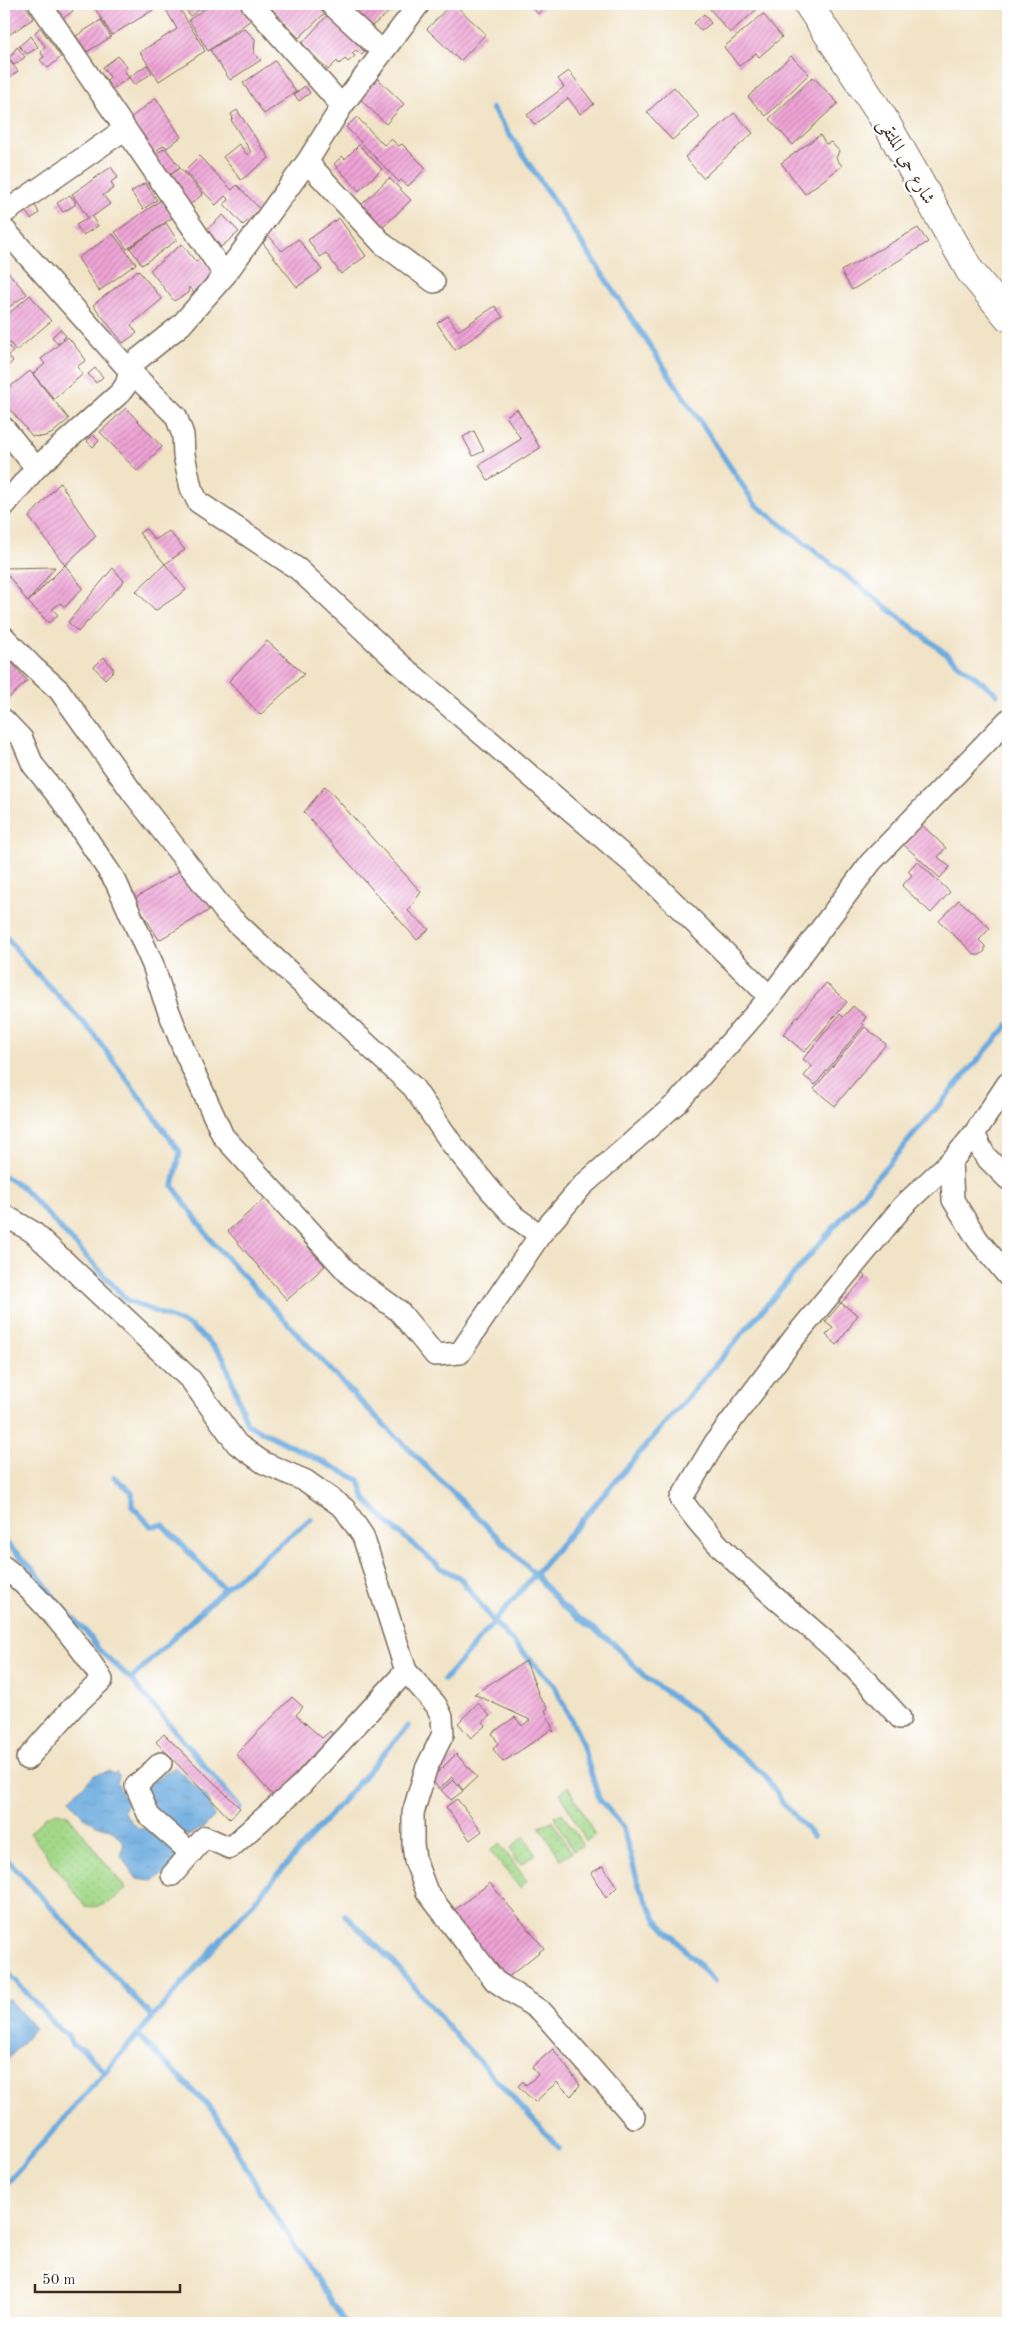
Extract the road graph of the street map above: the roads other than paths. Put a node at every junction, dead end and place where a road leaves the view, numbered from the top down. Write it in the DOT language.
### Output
graph roads {
  1 [pos="40,4"];
  2 [pos="252,4"];
  3 [pos="332,4"];
  4 [pos="419,4"];
  5 [pos="808,4"];
  6 [pos="382,51"];
  7 [pos="342,106"];
  8 [pos="125,129"];
  9 [pos="307,162"];
  10 [pos="4,213"];
  11 [pos="4,229"];
  12 [pos="225,275"];
  13 [pos="434,282"];
  14 [pos="1008,317"];
  15 [pos="129,370"];
  16 [pos="4,428"];
  17 [pos="36,468"];
  18 [pos="4,506"];
  19 [pos="4,637"];
  20 [pos="4,720"];
  21 [pos="1008,720"];
  22 [pos="770,997"];
  23 [pos="1008,1083"];
  24 [pos="974,1134"];
  25 [pos="951,1161"];
  26 [pos="1008,1179"];
  27 [pos="4,1215"];
  28 [pos="540,1235"];
  29 [pos="1008,1276"];
  30 [pos="4,1567"];
  31 [pos="406,1671"];
  32 [pos="900,1718"];
  33 [pos="28,1759"];
  34 [pos="161,1763"];
  35 [pos="191,1853"];
  36 [pos="172,1875"];
  37 [pos="634,2116"];
  1 -- 8 [label="street"];
  2 -- 7 [label="street"];
  3 -- 6 [label="street"];
  4 -- 6 [label="street"];
  5 -- 14 [label="street, شارع حي الملتقى"];
  6 -- 7 [label="street"];
  7 -- 9 [label="street"];
  8 -- 10 [label="street"];
  8 -- 12 [label="street"];
  9 -- 12 [label="street"];
  9 -- 13 [label="street"];
  11 -- 15 [label="street"];
  12 -- 15 [label="street"];
  15 -- 17 [label="street"];
  15 -- 22 [label="street"];
  16 -- 17 [label="street"];
  17 -- 18 [label="street"];
  19 -- 28 [label="street"];
  20 -- 28 [label="street"];
  21 -- 22 [label="street"];
  22 -- 28 [label="street"];
  23 -- 24 [label="street"];
  24 -- 25 [label="street"];
  24 -- 26 [label="street"];
  25 -- 29 [label="street"];
  25 -- 32 [label="street"];
  27 -- 31 [label="street"];
  30 -- 33 [label="street"];
  31 -- 35 [label="street"];
  31 -- 37 [label="street"];
  34 -- 35 [label="street"];
  35 -- 36 [label="street"];
}
